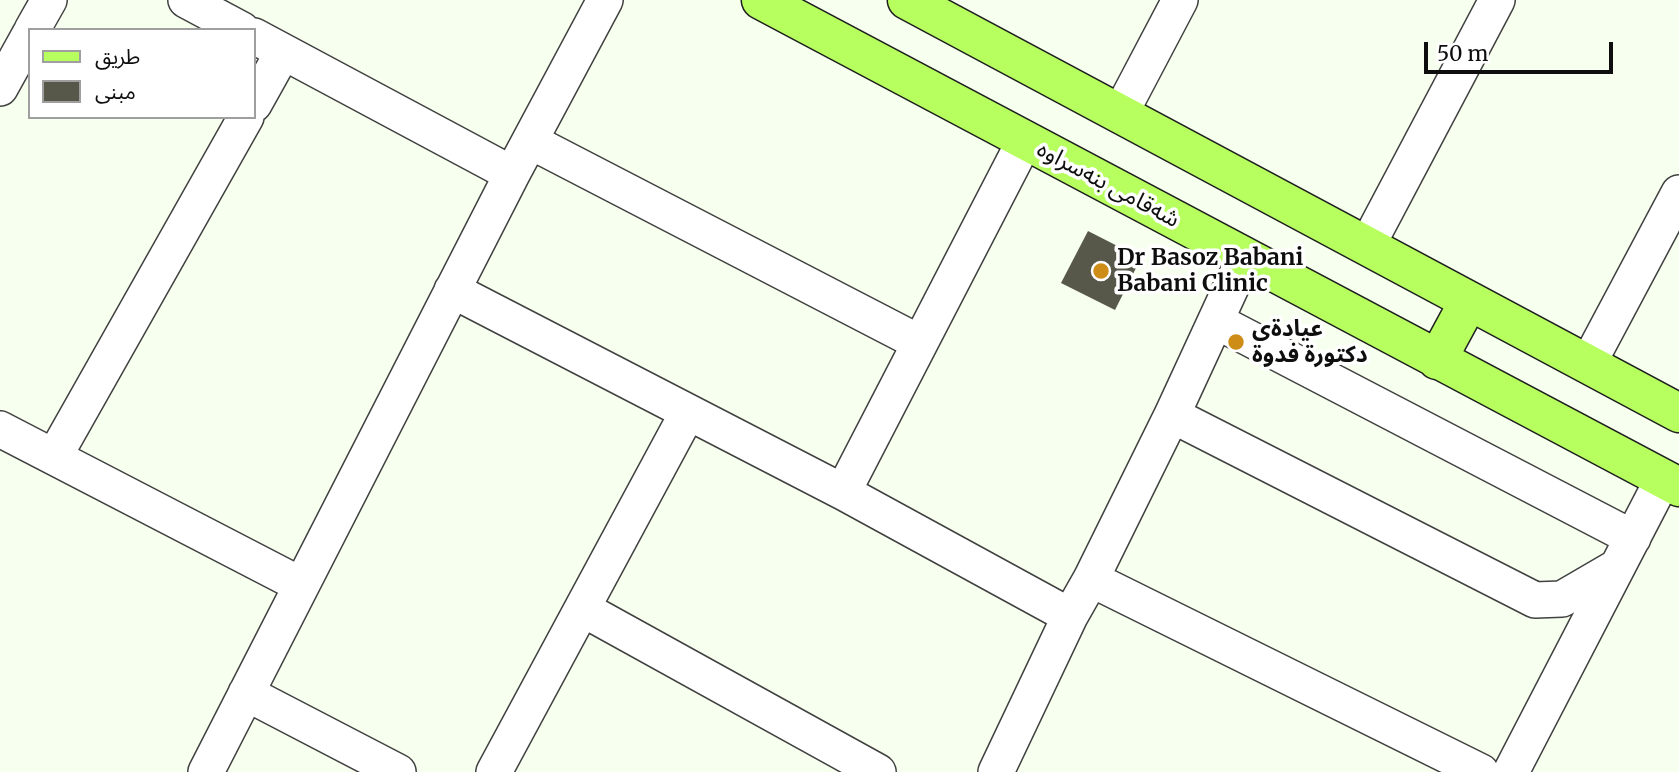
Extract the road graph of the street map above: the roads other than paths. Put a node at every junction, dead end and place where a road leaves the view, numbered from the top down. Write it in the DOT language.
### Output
graph roads {
  1 [pos="49,0"];
  2 [pos="186,0"];
  3 [pos="605,0"];
  4 [pos="761,0"];
  5 [pos="907,0"];
  6 [pos="1180,0"];
  7 [pos="1497,0"];
  8 [pos="33,28"];
  9 [pos="238,28"];
  10 [pos="28,38"];
  11 [pos="268,44"];
  12 [pos="0,88"];
  13 [pos="256,95"];
  14 [pos="1120,114"];
  15 [pos="245,119"];
  16 [pos="1025,140"];
  17 [pos="530,141"];
  18 [pos="512,174"];
  19 [pos="1679,193"];
  20 [pos="1367,246"];
  21 [pos="1245,257"];
  22 [pos="452,290"];
  23 [pos="1469,300"];
  24 [pos="1216,321"];
  25 [pos="920,343"];
  26 [pos="1437,359"];
  27 [pos="1588,364"];
  28 [pos="688,412"];
  29 [pos="1679,413"];
  30 [pos="1172,415"];
  31 [pos="0,429"];
  32 [pos="54,457"];
  33 [pos="1671,483"];
  34 [pos="843,492"];
  35 [pos="1625,553"];
  36 [pos="1091,579"];
  37 [pos="301,585"];
  38 [pos="583,609"];
  39 [pos="1070,615"];
  40 [pos="246,693"];
  41 [pos="206,772"];
  42 [pos="397,772"];
  43 [pos="494,772"];
  44 [pos="878,772"];
  45 [pos="996,772"];
  46 [pos="1481,772"];
  47 [pos="1511,772"];
  1 -- 8 [label="street"];
  2 -- 9 [label="street"];
  3 -- 17 [label="street"];
  4 -- 16 [label="main road, شەقامی بنەسراوە"];
  5 -- 14 [label="main road"];
  6 -- 14 [label="street"];
  7 -- 20 [label="street"];
  10 -- 12 [label="street"];
  11 -- 13 [label="street"];
  11 -- 18 [label="street"];
  14 -- 20 [label="main road"];
  15 -- 32 [label="street"];
  16 -- 21 [label="main road, شەقامی بنەسراوە"];
  16 -- 25 [label="street"];
  17 -- 18 [label="street"];
  17 -- 25 [label="street"];
  18 -- 22 [label="street"];
  19 -- 27 [label="street"];
  20 -- 23 [label="main road"];
  21 -- 24 [label="street"];
  21 -- 26 [label="main road, شەقامی بنەسراوە"];
  22 -- 28 [label="street"];
  22 -- 37 [label="street"];
  23 -- 26 [label="main road"];
  23 -- 27 [label="main road"];
  24 -- 30 [label="street"];
  24 -- 35 [label="street"];
  25 -- 34 [label="street"];
  26 -- 33 [label="main road, شەقامی بنەسراوە"];
  27 -- 29 [label="main road"];
  28 -- 34 [label="street"];
  28 -- 38 [label="street"];
  30 -- 35 [label="street"];
  30 -- 36 [label="street"];
  31 -- 32 [label="street"];
  32 -- 37 [label="street"];
  33 -- 35 [label="street"];
  34 -- 39 [label="street"];
  35 -- 47 [label="street"];
  36 -- 39 [label="street"];
  36 -- 46 [label="street"];
  37 -- 40 [label="street"];
  38 -- 43 [label="street"];
  38 -- 44 [label="street"];
  39 -- 45 [label="street"];
  40 -- 41 [label="street"];
  40 -- 42 [label="street"];
}
